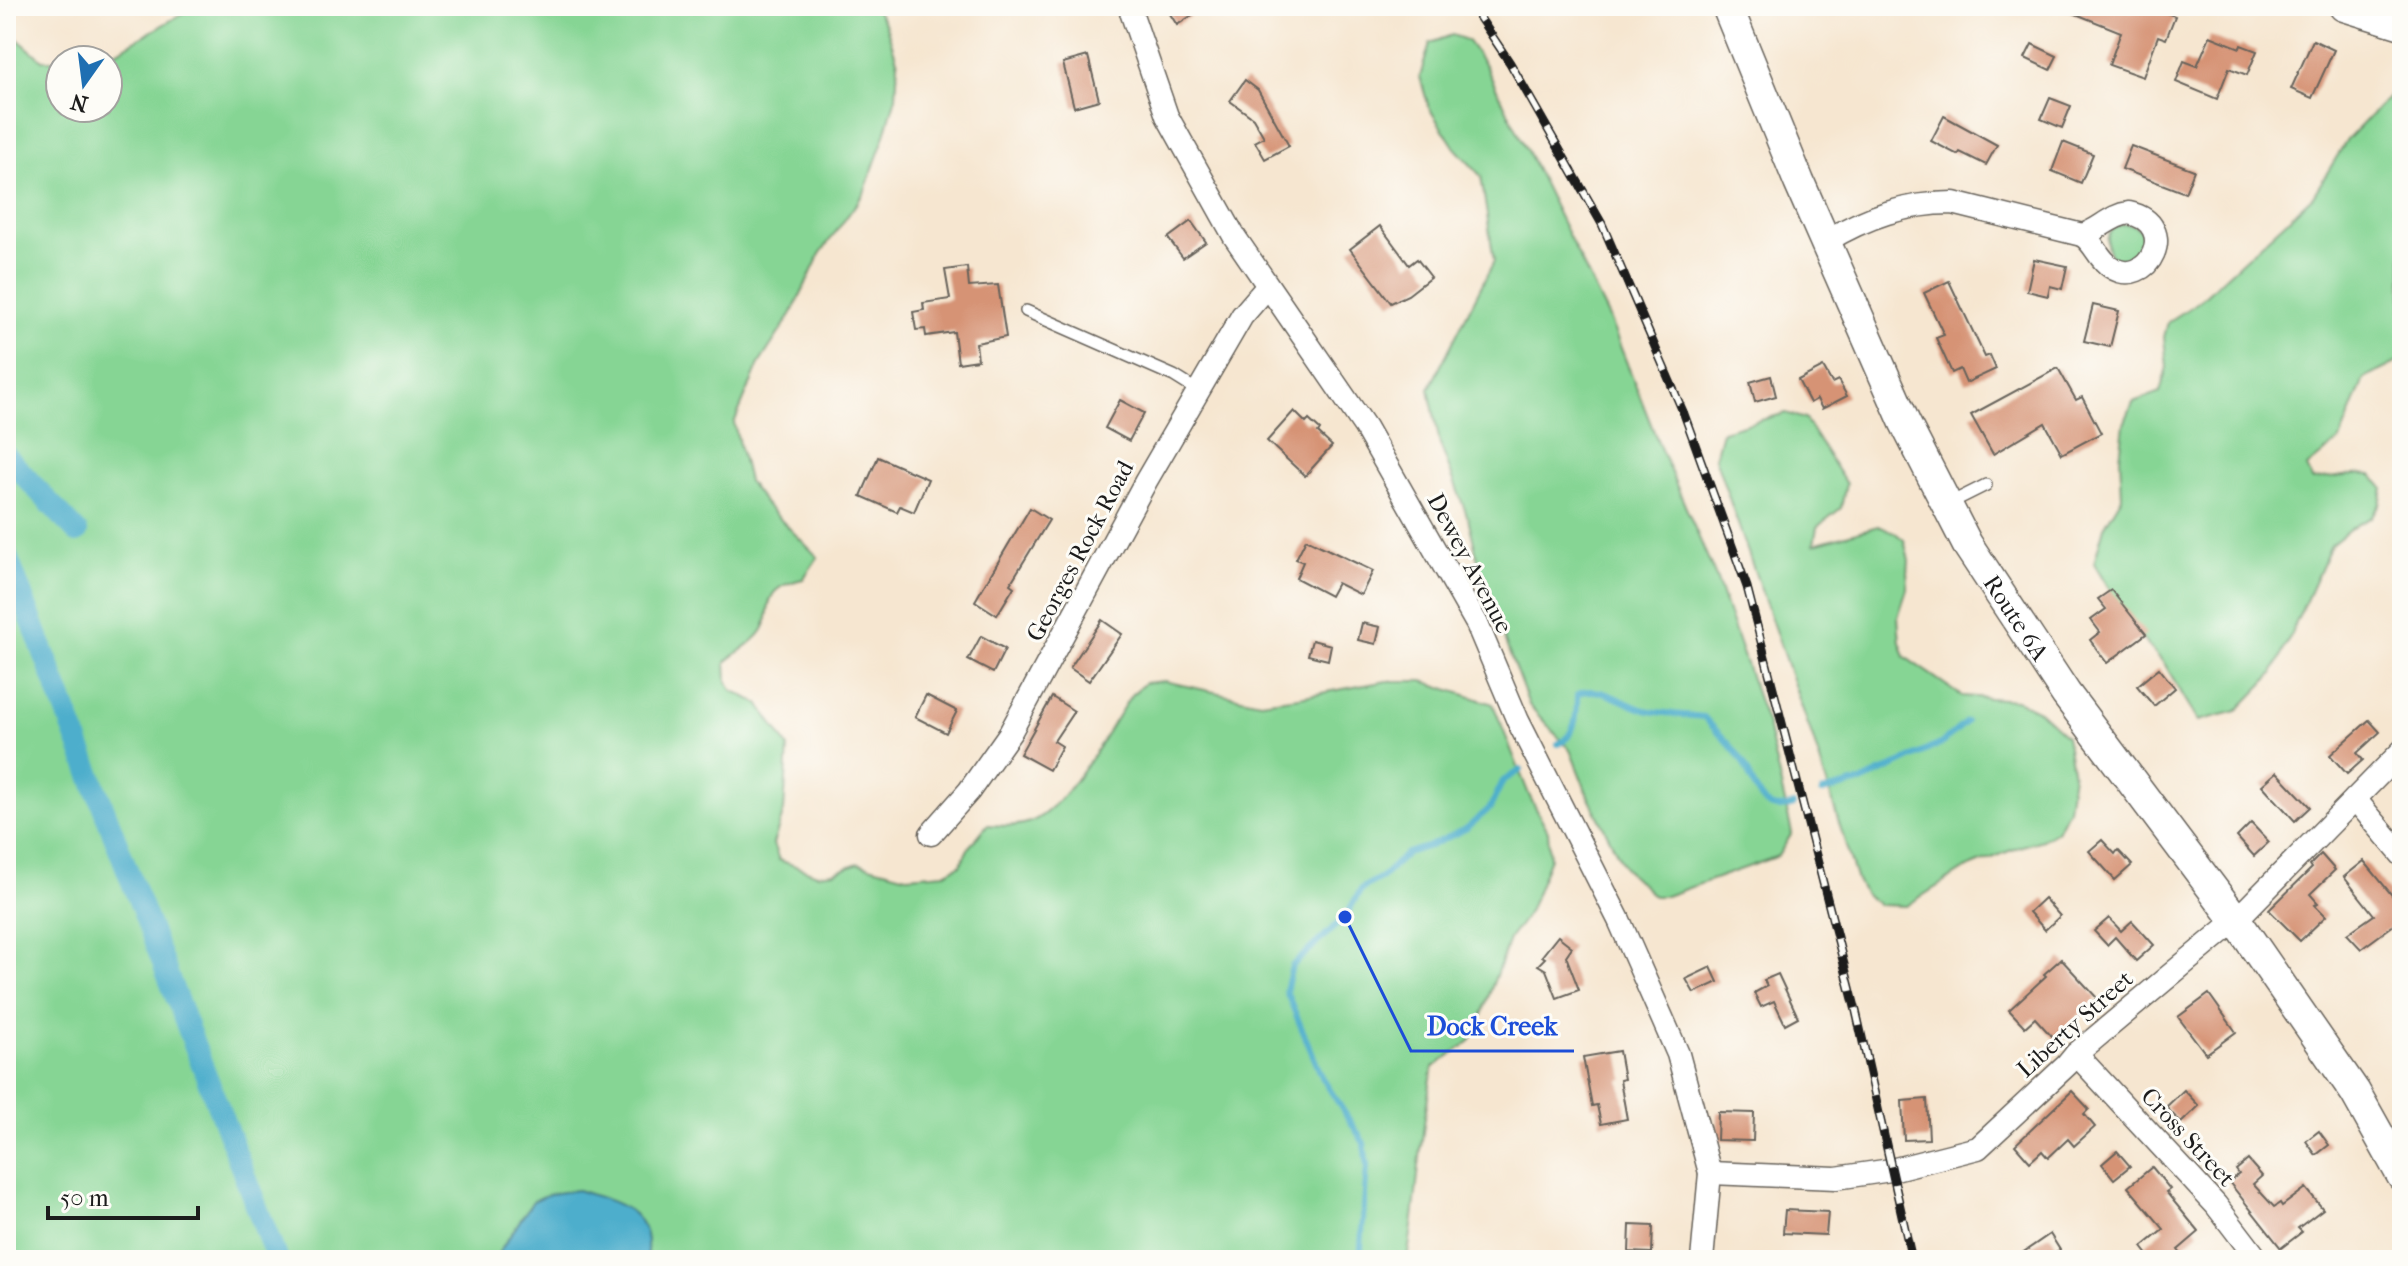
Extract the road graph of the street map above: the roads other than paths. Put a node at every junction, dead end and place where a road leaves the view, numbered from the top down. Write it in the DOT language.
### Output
graph roads {
  1 [pos="1129,6"];
  2 [pos="1727,6"];
  3 [pos="2344,6"];
  4 [pos="2402,24"];
  5 [pos="2082,235"];
  6 [pos="1826,241"];
  7 [pos="1267,287"];
  8 [pos="1026,311"];
  9 [pos="1198,391"];
  10 [pos="1986,485"];
  11 [pos="1947,504"];
  12 [pos="2402,751"];
  13 [pos="2355,799"];
  14 [pos="931,834"];
  15 [pos="2402,855"];
  16 [pos="2236,920"];
  17 [pos="2076,1054"];
  18 [pos="1710,1173"];
  19 [pos="2402,1176"];
  20 [pos="1702,1260"];
  21 [pos="2258,1260"];
  1 -- 7 [label="street, Dewey Avenue"];
  2 -- 6 [label="main road, Route 6A"];
  3 -- 4 [label="main road"];
  5 -- 6 [label="street"];
  6 -- 11 [label="main road, Route 6A"];
  7 -- 9 [label="street, Georges Rock Road"];
  7 -- 18 [label="street, Dewey Avenue"];
  8 -- 9 [label="lane"];
  9 -- 14 [label="street, Georges Rock Road"];
  10 -- 11 [label="lane"];
  11 -- 16 [label="main road, Route 6A"];
  12 -- 13 [label="street, Liberty Street"];
  13 -- 15 [label="street"];
  13 -- 16 [label="street, Liberty Street"];
  16 -- 17 [label="street, Liberty Street"];
  16 -- 19 [label="main road, Route 6A"];
  17 -- 18 [label="street, Liberty Street"];
  17 -- 21 [label="street, Cross Street"];
  18 -- 20 [label="street"];
}
